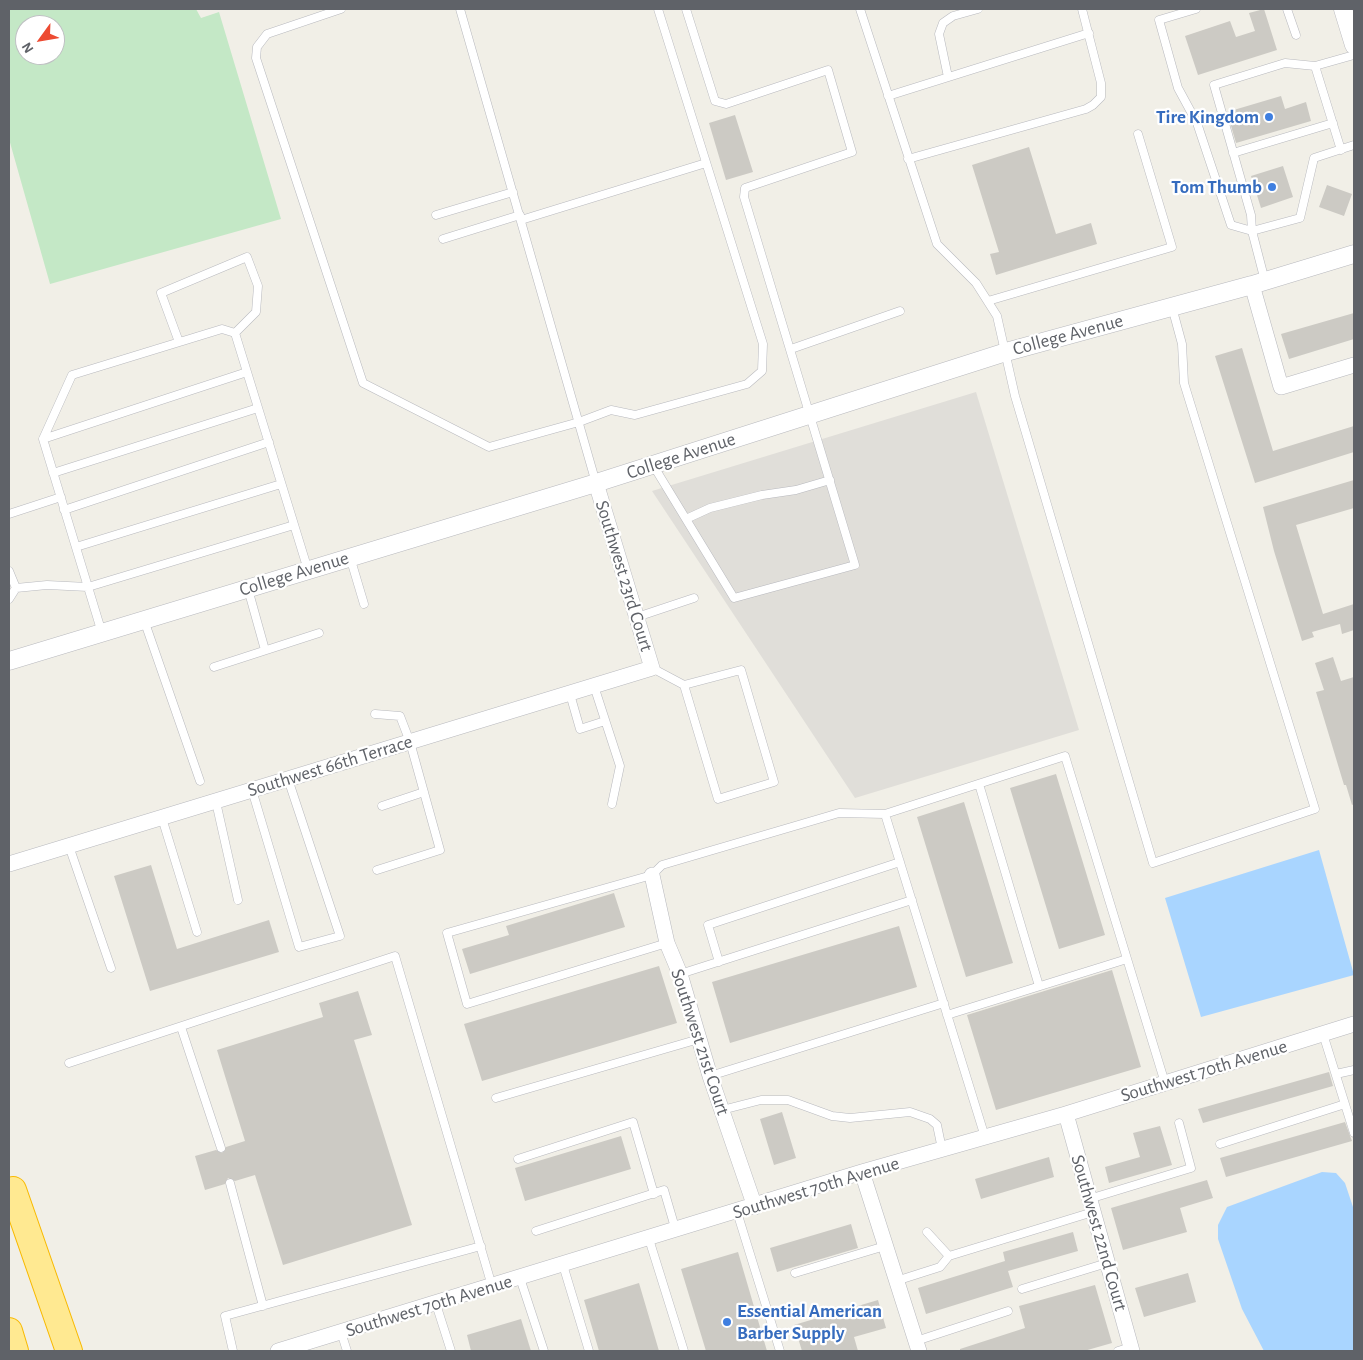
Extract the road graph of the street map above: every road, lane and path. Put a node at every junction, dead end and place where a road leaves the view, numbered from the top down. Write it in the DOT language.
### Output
graph roads {
  1 [pos="341,9"];
  2 [pos="460,9"];
  3 [pos="658,9"];
  4 [pos="686,9"];
  5 [pos="860,9"];
  6 [pos="978,9"];
  7 [pos="1082,9"];
  8 [pos="1196,9"];
  9 [pos="1287,9"];
  10 [pos="1343,9"];
  11 [pos="1089,33"];
  12 [pos="1296,36"];
  13 [pos="1354,45"];
  14 [pos="1354,55"];
  15 [pos="1315,66"];
  16 [pos="948,77"];
  17 [pos="888,96"];
  18 [pos="1333,123"];
  19 [pos="1138,134"];
  20 [pos="1354,146"];
  21 [pos="1341,150"];
  22 [pos="1233,153"];
  23 [pos="908,159"];
  24 [pos="706,163"];
  25 [pos="513,192"];
  26 [pos="436,215"];
  27 [pos="520,217"];
  28 [pos="1252,231"];
  29 [pos="443,239"];
  30 [pos="1354,254"];
  31 [pos="1259,283"];
  32 [pos="988,302"];
  33 [pos="1172,307"];
  34 [pos="900,311"];
  35 [pos="236,333"];
  36 [pos="179,342"];
  37 [pos="791,349"];
  38 [pos="1006,352"];
  39 [pos="1354,365"];
  40 [pos="247,372"];
  41 [pos="258,408"];
  42 [pos="811,415"];
  43 [pos="579,422"];
  44 [pos="42,439"];
  45 [pos="269,442"];
  46 [pos="653,465"];
  47 [pos="53,473"];
  48 [pos="830,480"];
  49 [pos="596,483"];
  50 [pos="282,484"];
  51 [pos="61,498"];
  52 [pos="64,510"];
  53 [pos="9,514"];
  54 [pos="686,518"];
  55 [pos="294,524"];
  56 [pos="76,547"];
  57 [pos="350,557"];
  58 [pos="308,570"];
  59 [pos="9,571"];
  60 [pos="88,587"];
  61 [pos="16,588"];
  62 [pos="248,588"];
  63 [pos="694,598"];
  64 [pos="9,599"];
  65 [pos="364,604"];
  66 [pos="637,617"];
  67 [pos="144,620"];
  68 [pos="102,633"];
  69 [pos="319,633"];
  70 [pos="265,650"];
  71 [pos="9,661"];
  72 [pos="214,667"];
  73 [pos="652,668"];
  74 [pos="684,685"];
  75 [pos="594,686"];
  76 [pos="570,694"];
  77 [pos="375,714"];
  78 [pos="605,721"];
  79 [pos="410,742"];
  80 [pos="288,779"];
  81 [pos="200,781"];
  82 [pos="979,784"];
  83 [pos="252,790"];
  84 [pos="424,792"];
  85 [pos="216,802"];
  86 [pos="612,804"];
  87 [pos="382,806"];
  88 [pos="885,814"];
  89 [pos="162,818"];
  90 [pos="69,846"];
  91 [pos="900,862"];
  92 [pos="9,864"];
  93 [pos="377,870"];
  94 [pos="652,875"];
  95 [pos="238,900"];
  96 [pos="912,900"];
  97 [pos="197,932"];
  98 [pos="667,943"];
  99 [pos="1127,959"];
  100 [pos="719,962"];
  101 [pos="110,968"];
  102 [pos="680,974"];
  103 [pos="1039,986"];
  104 [pos="944,1003"];
  105 [pos="948,1015"];
  106 [pos="1354,1024"];
  107 [pos="181,1027"];
  108 [pos="1323,1034"];
  109 [pos="699,1039"];
  110 [pos="69,1063"];
  111 [pos="1354,1070"];
  112 [pos="1336,1074"];
  113 [pos="710,1076"];
  114 [pos="1165,1083"];
  115 [pos="496,1098"];
  116 [pos="1345,1104"];
  117 [pos="722,1110"];
  118 [pos="1066,1114"];
  119 [pos="1179,1123"];
  120 [pos="1354,1133"];
  121 [pos="986,1137"];
  122 [pos="1220,1144"];
  123 [pos="221,1148"];
  124 [pos="942,1149"];
  125 [pos="518,1159"];
  126 [pos="862,1172"];
  127 [pos="230,1183"];
  128 [pos="14,1190"];
  129 [pos="654,1194"];
  130 [pos="1091,1206"];
  131 [pos="755,1207"];
  132 [pos="737,1212"];
  133 [pos="676,1230"];
  134 [pos="536,1231"];
  135 [pos="927,1232"];
  136 [pos="649,1239"];
  137 [pos="480,1246"];
  138 [pos="885,1246"];
  139 [pos="949,1256"];
  140 [pos="1107,1263"];
  141 [pos="563,1265"];
  142 [pos="795,1273"];
  143 [pos="520,1278"];
  144 [pos="896,1280"];
  145 [pos="492,1286"];
  146 [pos="1022,1289"];
  147 [pos="436,1304"];
  148 [pos="263,1306"];
  149 [pos="1008,1311"];
  150 [pos="9,1331"];
  151 [pos="341,1332"];
  152 [pos="918,1346"];
  153 [pos="1127,1350"];
  154 [pos="15,1351"];
  155 [pos="69,1351"];
  156 [pos="233,1351"];
  157 [pos="278,1351"];
  158 [pos="347,1351"];
  159 [pos="451,1351"];
  160 [pos="544,1351"];
  161 [pos="589,1351"];
  162 [pos="684,1351"];
  163 [pos="780,1351"];
  1 -- 43 [label="lane"];
  2 -- 25 [label="lane"];
  3 -- 24 [label="lane"];
  4 -- 37 [label="lane"];
  5 -- 17 [label="lane"];
  6 -- 16 [label="lane"];
  7 -- 11 [label="lane"];
  8 -- 28 [label="lane"];
  9 -- 12 [label="lane"];
  10 -- 13 [label="street"];
  11 -- 16 [label="lane"];
  11 -- 23 [label="lane"];
  14 -- 15 [label="lane"];
  15 -- 18 [label="lane"];
  15 -- 22 [label="lane"];
  16 -- 17 [label="lane"];
  17 -- 23 [label="lane"];
  18 -- 21 [label="lane"];
  18 -- 22 [label="lane"];
  19 -- 32 [label="lane"];
  20 -- 21 [label="lane"];
  21 -- 28 [label="lane"];
  22 -- 28 [label="lane"];
  23 -- 32 [label="lane"];
  24 -- 27 [label="lane"];
  24 -- 43 [label="lane"];
  25 -- 26 [label="lane"];
  25 -- 27 [label="lane"];
  27 -- 29 [label="lane"];
  27 -- 43 [label="lane"];
  28 -- 31 [label="lane"];
  30 -- 31 [label="street, College Avenue"];
  31 -- 33 [label="street, College Avenue"];
  31 -- 39 [label="street"];
  32 -- 38 [label="lane"];
  33 -- 38 [label="street, College Avenue"];
  33 -- 38 [label="lane"];
  34 -- 37 [label="lane"];
  35 -- 36 [label="lane"];
  35 -- 36 [label="lane"];
  35 -- 40 [label="lane"];
  36 -- 44 [label="lane"];
  37 -- 42 [label="lane"];
  38 -- 42 [label="street, College Avenue"];
  40 -- 41 [label="lane"];
  40 -- 44 [label="lane"];
  41 -- 45 [label="lane"];
  41 -- 47 [label="lane"];
  42 -- 46 [label="street, College Avenue"];
  42 -- 48 [label="lane"];
  43 -- 49 [label="lane"];
  44 -- 47 [label="lane"];
  45 -- 50 [label="lane"];
  45 -- 52 [label="lane"];
  46 -- 49 [label="street, College Avenue"];
  46 -- 54 [label="lane"];
  47 -- 51 [label="lane"];
  48 -- 54 [label="lane"];
  48 -- 54 [label="lane"];
  49 -- 57 [label="street, College Avenue"];
  49 -- 66 [label="street, Southwest 23rd Court"];
  50 -- 55 [label="lane"];
  50 -- 56 [label="lane"];
  51 -- 52 [label="lane"];
  51 -- 53 [label="lane"];
  52 -- 56 [label="lane"];
  55 -- 58 [label="lane"];
  55 -- 60 [label="lane"];
  56 -- 60 [label="lane"];
  57 -- 58 [label="street, College Avenue"];
  57 -- 65 [label="lane"];
  58 -- 62 [label="street, College Avenue"];
  59 -- 61 [label="lane"];
  60 -- 61 [label="lane"];
  60 -- 68 [label="lane"];
  61 -- 64 [label="lane"];
  62 -- 67 [label="street, College Avenue"];
  62 -- 70 [label="lane"];
  63 -- 66 [label="lane"];
  66 -- 73 [label="street, Southwest 23rd Court"];
  67 -- 68 [label="street, College Avenue"];
  67 -- 81 [label="lane"];
  68 -- 71 [label="street, College Avenue"];
  69 -- 70 [label="lane"];
  70 -- 72 [label="lane"];
  73 -- 74 [label="lane"];
  73 -- 75 [label="street, Southwest 66th Terrace"];
  74 -- 74 [label="lane"];
  75 -- 76 [label="street, Southwest 66th Terrace"];
  75 -- 78 [label="lane"];
  76 -- 78 [label="lane"];
  76 -- 79 [label="street, Southwest 66th Terrace"];
  77 -- 79 [label="lane"];
  78 -- 86 [label="lane"];
  79 -- 80 [label="street, Southwest 66th Terrace"];
  79 -- 84 [label="lane"];
  80 -- 83 [label="street, Southwest 66th Terrace"];
  80 -- 83 [label="lane"];
  82 -- 88 [label="lane"];
  82 -- 99 [label="lane"];
  82 -- 103 [label="lane"];
  83 -- 85 [label="street, Southwest 66th Terrace"];
  84 -- 87 [label="lane"];
  84 -- 93 [label="lane"];
  85 -- 89 [label="street, Southwest 66th Terrace"];
  85 -- 95 [label="lane"];
  88 -- 91 [label="lane"];
  88 -- 94 [label="lane"];
  89 -- 90 [label="street, Southwest 66th Terrace"];
  89 -- 97 [label="lane"];
  90 -- 92 [label="street, Southwest 66th Terrace"];
  90 -- 101 [label="lane"];
  91 -- 96 [label="lane"];
  91 -- 100 [label="lane"];
  94 -- 98 [label="street, Southwest 21st Court"];
  94 -- 98 [label="lane"];
  96 -- 100 [label="lane"];
  96 -- 104 [label="lane"];
  98 -- 102 [label="street, Southwest 21st Court"];
  99 -- 103 [label="lane"];
  99 -- 114 [label="lane"];
  100 -- 102 [label="lane"];
  102 -- 109 [label="street, Southwest 21st Court"];
  103 -- 105 [label="lane"];
  104 -- 105 [label="lane"];
  104 -- 113 [label="lane"];
  105 -- 121 [label="lane"];
  106 -- 108 [label="street, Southwest 70th Avenue"];
  107 -- 110 [label="lane"];
  107 -- 123 [label="lane"];
  107 -- 137 [label="lane"];
  108 -- 112 [label="lane"];
  108 -- 114 [label="street, Southwest 70th Avenue"];
  109 -- 113 [label="street, Southwest 21st Court"];
  109 -- 115 [label="lane"];
  111 -- 112 [label="lane"];
  112 -- 116 [label="lane"];
  113 -- 117 [label="street, Southwest 21st Court"];
  114 -- 118 [label="street, Southwest 70th Avenue"];
  116 -- 120 [label="lane"];
  116 -- 122 [label="lane"];
  117 -- 124 [label="lane"];
  117 -- 131 [label="street, Southwest 21st Court"];
  118 -- 121 [label="street, Southwest 70th Avenue"];
  118 -- 130 [label="street, Southwest 22nd Court"];
  119 -- 130 [label="lane"];
  121 -- 124 [label="street, Southwest 70th Avenue"];
  124 -- 126 [label="street, Southwest 70th Avenue"];
  125 -- 129 [label="lane"];
  126 -- 131 [label="street, Southwest 70th Avenue"];
  126 -- 138 [label="street"];
  127 -- 148 [label="lane"];
  128 -- 155 [label="highway"];
  129 -- 133 [label="lane"];
  129 -- 134 [label="lane"];
  130 -- 139 [label="lane"];
  130 -- 140 [label="street, Southwest 22nd Court"];
  131 -- 132 [label="street, Southwest 70th Avenue"];
  132 -- 133 [label="street, Southwest 70th Avenue"];
  132 -- 163 [label="lane"];
  133 -- 136 [label="street, Southwest 70th Avenue"];
  135 -- 139 [label="lane"];
  136 -- 141 [label="street, Southwest 70th Avenue"];
  136 -- 162 [label="lane"];
  137 -- 145 [label="lane"];
  137 -- 148 [label="lane"];
  138 -- 142 [label="lane"];
  138 -- 144 [label="street"];
  139 -- 144 [label="lane"];
  140 -- 146 [label="lane"];
  140 -- 153 [label="street, Southwest 22nd Court"];
  141 -- 143 [label="street, Southwest 70th Avenue"];
  141 -- 161 [label="lane"];
  143 -- 145 [label="street, Southwest 70th Avenue"];
  143 -- 160 [label="lane"];
  144 -- 152 [label="street"];
  145 -- 147 [label="street, Southwest 70th Avenue"];
  147 -- 151 [label="street, Southwest 70th Avenue"];
  147 -- 159 [label="lane"];
  148 -- 156 [label="lane"];
  149 -- 152 [label="lane"];
  150 -- 154 [label="highway"];
  151 -- 157 [label="street, Southwest 70th Avenue"];
  151 -- 158 [label="lane"];
}
